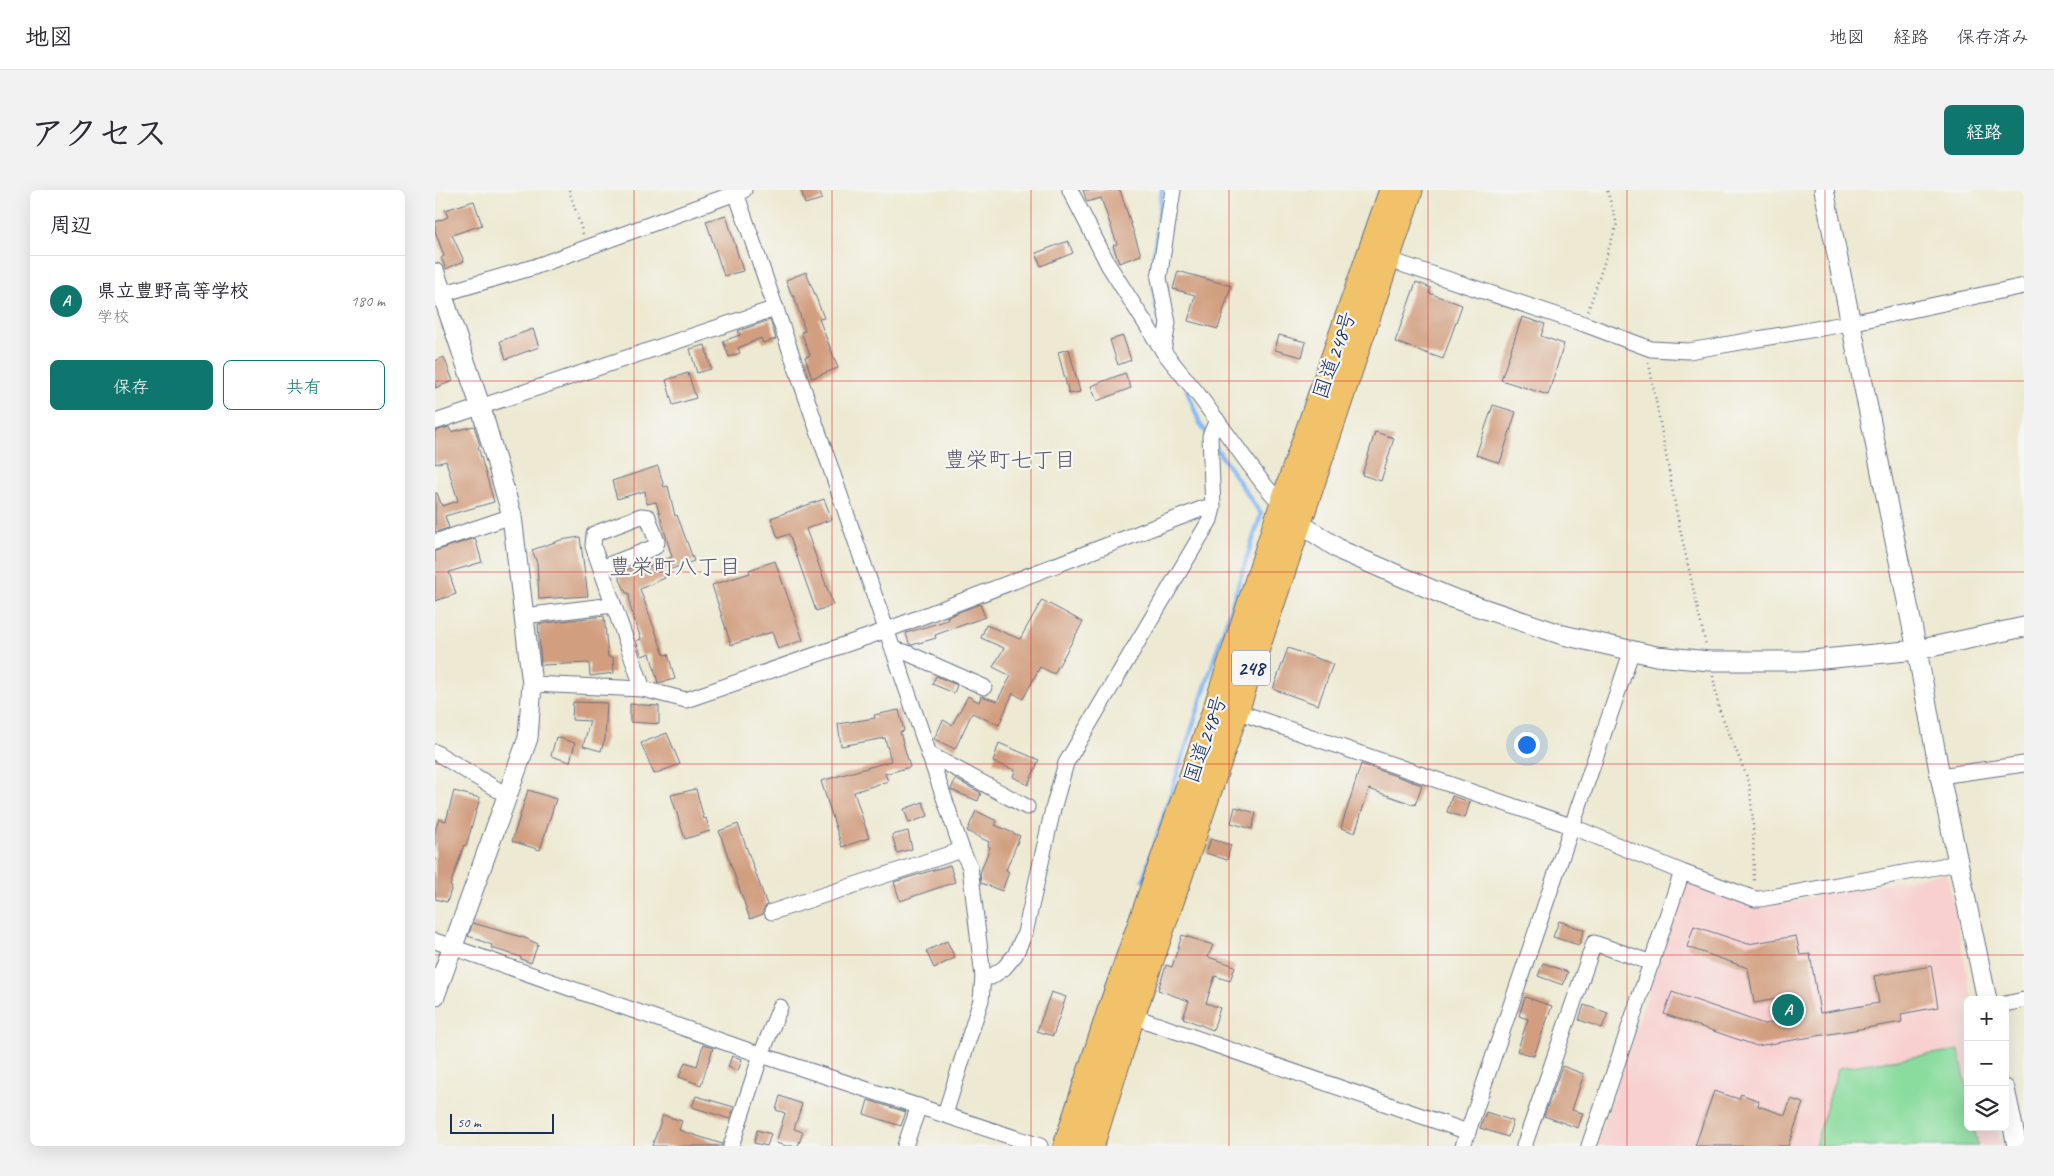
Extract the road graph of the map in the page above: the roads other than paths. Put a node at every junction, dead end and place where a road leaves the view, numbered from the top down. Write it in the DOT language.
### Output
graph roads {
  1 [pos="1070,190"];
  2 [pos="1173,190"];
  3 [pos="1393,190"];
  4 [pos="1410,190"];
  5 [pos="1824,190"];
  6 [pos="739,191"];
  7 [pos="1386,259"];
  8 [pos="435,273"];
  9 [pos="2024,286"];
  10 [pos="439,295"];
  11 [pos="775,308"];
  12 [pos="1850,323"];
  13 [pos="1163,351"];
  14 [pos="481,408"];
  15 [pos="1217,420"];
  16 [pos="435,422"];
  17 [pos="1213,508"];
  18 [pos="1291,515"];
  19 [pos="512,516"];
  20 [pos="435,542"];
  21 [pos="601,568"];
  22 [pos="613,605"];
  23 [pos="524,616"];
  24 [pos="2024,627"];
  25 [pos="887,630"];
  26 [pos="895,650"];
  27 [pos="1632,650"];
  28 [pos="1917,650"];
  29 [pos="532,684"];
  30 [pos="984,687"];
  31 [pos="643,690"];
  32 [pos="1236,711"];
  33 [pos="435,752"];
  34 [pos="929,754"];
  35 [pos="2024,764"];
  36 [pos="1940,776"];
  37 [pos="508,796"];
  38 [pos="1027,807"];
  39 [pos="1571,826"];
  40 [pos="962,850"];
  41 [pos="1958,863"];
  42 [pos="1682,872"];
  43 [pos="772,912"];
  44 [pos="443,944"];
  45 [pos="1652,963"];
  46 [pos="983,977"];
  47 [pos="435,996"];
  48 [pos="1986,996"];
  49 [pos="2024,1000"];
  50 [pos="2009,1003"];
  51 [pos="780,1007"];
  52 [pos="1132,1016"];
  53 [pos="761,1055"];
  54 [pos="919,1106"];
  55 [pos="2009,1109"];
  56 [pos="945,1114"];
  57 [pos="1465,1139"];
  58 [pos="731,1146"];
  59 [pos="905,1146"];
  60 [pos="1040,1146"];
  61 [pos="1066,1146"];
  62 [pos="1091,1146"];
  63 [pos="1524,1146"];
  64 [pos="1589,1146"];
  65 [pos="2017,1146"];
  1 -- 13 [label="street"];
  2 -- 13 [label="street"];
  3 -- 18 [label="highway, 国道248号 / 248"];
  4 -- 7 [label="highway, 国道248号 / 248"];
  5 -- 12 [label="street"];
  6 -- 10 [label="street"];
  6 -- 11 [label="street"];
  7 -- 12 [label="street"];
  7 -- 18 [label="highway, 国道248号 / 248"];
  8 -- 10 [label="street"];
  9 -- 12 [label="street"];
  10 -- 14 [label="street"];
  11 -- 14 [label="street"];
  11 -- 25 [label="street"];
  12 -- 28 [label="street"];
  13 -- 15 [label="street"];
  14 -- 16 [label="street"];
  14 -- 19 [label="street"];
  15 -- 17 [label="street"];
  15 -- 18 [label="street"];
  17 -- 25 [label="street"];
  17 -- 46 [label="street"];
  18 -- 27 [label="street"];
  18 -- 32 [label="highway, 国道248号 / 248"];
  18 -- 61 [label="highway, 国道248号 / 248"];
  19 -- 20 [label="street"];
  19 -- 23 [label="street"];
  21 -- 22 [label="street"];
  22 -- 23 [label="street"];
  22 -- 31 [label="street"];
  23 -- 29 [label="street"];
  24 -- 28 [label="street"];
  25 -- 26 [label="street"];
  25 -- 31 [label="street"];
  26 -- 30 [label="street"];
  26 -- 34 [label="street"];
  27 -- 28 [label="street"];
  27 -- 39 [label="street"];
  28 -- 36 [label="street"];
  29 -- 31 [label="street"];
  29 -- 37 [label="street"];
  32 -- 39 [label="street"];
  32 -- 52 [label="highway, 国道248号 / 248"];
  33 -- 37 [label="street"];
  34 -- 38 [label="street"];
  34 -- 40 [label="street"];
  35 -- 36 [label="street"];
  36 -- 41 [label="street"];
  37 -- 44 [label="street"];
  39 -- 42 [label="street"];
  39 -- 57 [label="street"];
  40 -- 43 [label="street"];
  40 -- 46 [label="street"];
  41 -- 42 [label="street"];
  41 -- 48 [label="street"];
  42 -- 45 [label="street"];
  44 -- 47 [label="street"];
  44 -- 53 [label="street"];
  45 -- 63 [label="street"];
  45 -- 64 [label="street"];
  46 -- 56 [label="street"];
  49 -- 50 [label="street"];
  51 -- 53 [label="street"];
  52 -- 57 [label="street"];
  52 -- 62 [label="highway, 国道248号 / 248"];
  53 -- 54 [label="street"];
  53 -- 58 [label="street"];
  54 -- 56 [label="street"];
  54 -- 59 [label="street"];
  55 -- 65 [label="street"];
  56 -- 60 [label="street"];
}
